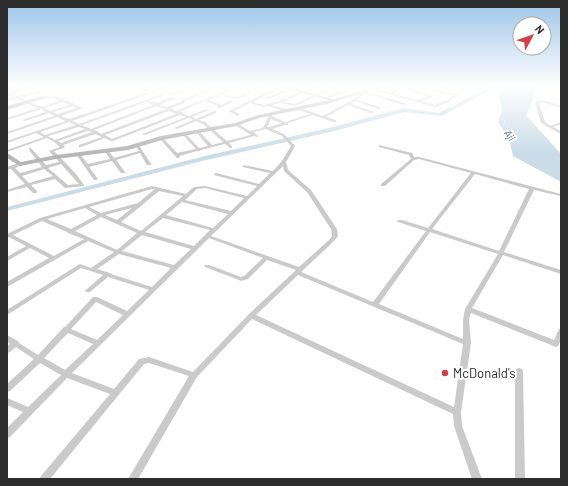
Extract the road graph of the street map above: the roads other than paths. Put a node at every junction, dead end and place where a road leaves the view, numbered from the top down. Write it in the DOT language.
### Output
graph roads {
  1 [pos="38,109"];
  2 [pos="41,109"];
  3 [pos="59,109"];
  4 [pos="78,109"];
  5 [pos="103,109"];
  6 [pos="107,109"];
  7 [pos="126,109"];
  8 [pos="149,109"];
  9 [pos="169,109"];
  10 [pos="186,109"];
  11 [pos="218,109"];
  12 [pos="236,109"];
  13 [pos="280,109"];
  14 [pos="297,109"];
  15 [pos="301,109"];
  16 [pos="339,109"];
  17 [pos="362,109"];
  18 [pos="539,109"];
  19 [pos="208,110"];
  20 [pos="288,111"];
  21 [pos="48,112"];
  22 [pos="117,112"];
  23 [pos="179,112"];
  24 [pos="372,112"];
  25 [pos="313,114"];
  26 [pos="238,115"];
  27 [pos="58,116"];
  28 [pos="129,116"];
  29 [pos="271,116"];
  30 [pos="190,117"];
  31 [pos="324,117"];
  32 [pos="7,119"];
  33 [pos="24,120"];
  34 [pos="142,120"];
  35 [pos="197,120"];
  36 [pos="69,121"];
  37 [pos="335,121"];
  38 [pos="561,123"];
  39 [pos="153,124"];
  40 [pos="236,124"];
  41 [pos="286,124"];
  42 [pos="80,125"];
  43 [pos="550,127"];
  44 [pos="21,128"];
  45 [pos="176,128"];
  46 [pos="267,128"];
  47 [pos="210,129"];
  48 [pos="90,130"];
  49 [pos="197,131"];
  50 [pos="37,132"];
  51 [pos="96,132"];
  52 [pos="250,132"];
  53 [pos="7,133"];
  54 [pos="561,133"];
  55 [pos="32,134"];
  56 [pos="144,134"];
  57 [pos="184,134"];
  58 [pos="46,136"];
  59 [pos="103,136"];
  60 [pos="161,138"];
  61 [pos="55,140"];
  62 [pos="7,142"];
  63 [pos="228,143"];
  64 [pos="60,145"];
  65 [pos="137,145"];
  66 [pos="80,146"];
  67 [pos="211,146"];
  68 [pos="231,146"];
  69 [pos="380,146"];
  70 [pos="30,150"];
  71 [pos="106,150"];
  72 [pos="199,150"];
  73 [pos="7,151"];
  74 [pos="141,152"];
  75 [pos="78,154"];
  76 [pos="7,155"];
  77 [pos="56,157"];
  78 [pos="113,159"];
  79 [pos="413,159"];
  80 [pos="38,160"];
  81 [pos="62,162"];
  82 [pos="284,162"];
  83 [pos="20,164"];
  84 [pos="150,164"];
  85 [pos="87,166"];
  86 [pos="245,166"];
  87 [pos="12,167"];
  88 [pos="45,167"];
  89 [pos="7,169"];
  90 [pos="123,172"];
  91 [pos="273,172"];
  92 [pos="474,173"];
  93 [pos="19,174"];
  94 [pos="216,174"];
  95 [pos="56,177"];
  96 [pos="96,179"];
  97 [pos="28,184"];
  98 [pos="260,185"];
  99 [pos="383,185"];
  100 [pos="532,188"];
  101 [pos="158,189"];
  102 [pos="7,191"];
  103 [pos="35,192"];
  104 [pos="186,195"];
  105 [pos="561,195"];
  106 [pos="246,197"];
  107 [pos="180,200"];
  108 [pos="141,204"];
  109 [pos="86,207"];
  110 [pos="232,213"];
  111 [pos="101,215"];
  112 [pos="162,216"];
  113 [pos="42,220"];
  114 [pos="400,221"];
  115 [pos="118,222"];
  116 [pos="214,230"];
  117 [pos="429,230"];
  118 [pos="70,232"];
  119 [pos="141,233"];
  120 [pos="8,236"];
  121 [pos="207,236"];
  122 [pos="86,240"];
  123 [pos="30,246"];
  124 [pos="195,248"];
  125 [pos="118,252"];
  126 [pos="501,252"];
  127 [pos="267,257"];
  128 [pos="53,258"];
  129 [pos="7,259"];
  130 [pos="207,266"];
  131 [pos="175,267"];
  132 [pos="93,269"];
  133 [pos="299,271"];
  134 [pos="561,272"];
  135 [pos="108,274"];
  136 [pos="7,285"];
  137 [pos="153,289"];
  138 [pos="88,291"];
  139 [pos="375,304"];
  140 [pos="468,309"];
  141 [pos="7,313"];
  142 [pos="127,314"];
  143 [pos="251,316"];
  144 [pos="66,329"];
  145 [pos="561,330"];
  146 [pos="7,338"];
  147 [pos="16,343"];
  148 [pos="98,343"];
  149 [pos="466,343"];
  150 [pos="558,345"];
  151 [pos="7,350"];
  152 [pos="39,359"];
  153 [pos="519,371"];
  154 [pos="66,374"];
  155 [pos="194,375"];
  156 [pos="7,389"];
  157 [pos="115,393"];
  158 [pos="7,401"];
  159 [pos="28,411"];
  160 [pos="457,412"];
  161 [pos="7,434"];
  162 [pos="44,479"];
  163 [pos="133,479"];
  164 [pos="477,479"];
  165 [pos="520,479"];
  1 -- 32 [label="street"];
  2 -- 21 [label="street"];
  3 -- 21 [label="street"];
  4 -- 27 [label="street"];
  5 -- 36 [label="street"];
  6 -- 22 [label="street"];
  7 -- 22 [label="street"];
  8 -- 28 [label="street"];
  9 -- 23 [label="street"];
  9 -- 34 [label="street"];
  10 -- 23 [label="street"];
  11 -- 35 [label="street"];
  12 -- 26 [label="street"];
  13 -- 20 [label="street"];
  14 -- 20 [label="street"];
  15 -- 25 [label="street"];
  16 -- 31 [label="street"];
  17 -- 24 [label="street"];
  18 -- 43 [label="street"];
  19 -- 30 [label="street"];
  20 -- 29 [label="street"];
  21 -- 27 [label="street"];
  21 -- 33 [label="street"];
  22 -- 28 [label="street"];
  22 -- 42 [label="street"];
  23 -- 30 [label="street"];
  23 -- 39 [label="street"];
  25 -- 31 [label="street"];
  25 -- 41 [label="street"];
  27 -- 36 [label="street"];
  27 -- 44 [label="street"];
  28 -- 34 [label="street"];
  28 -- 48 [label="street"];
  29 -- 40 [label="street"];
  29 -- 41 [label="street"];
  29 -- 46 [label="street"];
  30 -- 35 [label="street"];
  30 -- 56 [label="street"];
  31 -- 37 [label="street"];
  34 -- 39 [label="street"];
  34 -- 59 [label="street"];
  35 -- 45 [label="street"];
  35 -- 47 [label="street"];
  36 -- 42 [label="street"];
  36 -- 50 [label="street"];
  38 -- 43 [label="street"];
  39 -- 59 [label="street"];
  40 -- 47 [label="street"];
  40 -- 52 [label="street"];
  41 -- 46 [label="street"];
  42 -- 48 [label="street"];
  42 -- 58 [label="street"];
  43 -- 54 [label="street"];
  44 -- 53 [label="street"];
  44 -- 55 [label="street"];
  46 -- 52 [label="street"];
  46 -- 82 [label="street"];
  47 -- 49 [label="street"];
  47 -- 63 [label="street"];
  48 -- 51 [label="street"];
  48 -- 61 [label="street"];
  49 -- 57 [label="street"];
  49 -- 67 [label="street"];
  50 -- 55 [label="street"];
  50 -- 58 [label="street"];
  51 -- 59 [label="street"];
  51 -- 64 [label="street"];
  52 -- 63 [label="street"];
  55 -- 62 [label="street"];
  57 -- 60 [label="street"];
  57 -- 72 [label="street"];
  58 -- 61 [label="street"];
  58 -- 73 [label="street"];
  59 -- 66 [label="street"];
  60 -- 65 [label="street"];
  60 -- 72 [label="street"];
  61 -- 64 [label="street"];
  63 -- 67 [label="street"];
  63 -- 68 [label="street"];
  64 -- 77 [label="street"];
  65 -- 71 [label="street"];
  65 -- 74 [label="street"];
  67 -- 72 [label="street"];
  69 -- 79 [label="street"];
  70 -- 80 [label="street"];
  71 -- 75 [label="street"];
  71 -- 78 [label="street"];
  74 -- 78 [label="street"];
  74 -- 84 [label="street"];
  75 -- 77 [label="street"];
  75 -- 85 [label="street"];
  76 -- 83 [label="street"];
  77 -- 80 [label="street"];
  77 -- 81 [label="street"];
  78 -- 85 [label="street"];
  78 -- 90 [label="street"];
  79 -- 92 [label="street"];
  79 -- 99 [label="street"];
  80 -- 83 [label="street"];
  80 -- 88 [label="street"];
  81 -- 88 [label="street"];
  81 -- 95 [label="street"];
  82 -- 91 [label="street"];
  82 -- 133 [label="street"];
  83 -- 87 [label="street"];
  85 -- 96 [label="street"];
  86 -- 91 [label="street"];
  87 -- 89 [label="street"];
  87 -- 93 [label="street"];
  88 -- 93 [label="street"];
  88 -- 95 [label="street"];
  91 -- 98 [label="street"];
  92 -- 100 [label="street"];
  92 -- 117 [label="street"];
  93 -- 97 [label="street"];
  94 -- 98 [label="street"];
  95 -- 97 [label="street"];
  97 -- 102 [label="street"];
  97 -- 103 [label="street"];
  98 -- 106 [label="street"];
  100 -- 105 [label="street"];
  100 -- 126 [label="street"];
  101 -- 104 [label="street"];
  101 -- 108 [label="street"];
  101 -- 109 [label="street"];
  104 -- 106 [label="street"];
  104 -- 107 [label="street"];
  106 -- 110 [label="street"];
  107 -- 110 [label="street"];
  107 -- 112 [label="street"];
  108 -- 111 [label="street"];
  108 -- 115 [label="street"];
  109 -- 111 [label="street"];
  109 -- 113 [label="street"];
  110 -- 116 [label="street"];
  111 -- 115 [label="street"];
  111 -- 118 [label="street"];
  112 -- 116 [label="street"];
  112 -- 119 [label="street"];
  113 -- 118 [label="street"];
  113 -- 120 [label="street"];
  114 -- 117 [label="street"];
  115 -- 119 [label="street"];
  116 -- 121 [label="street"];
  117 -- 126 [label="street"];
  117 -- 139 [label="street"];
  118 -- 122 [label="street"];
  119 -- 124 [label="street"];
  119 -- 125 [label="street"];
  120 -- 123 [label="street"];
  121 -- 124 [label="street"];
  121 -- 127 [label="street"];
  122 -- 125 [label="street"];
  122 -- 128 [label="street"];
  123 -- 128 [label="street"];
  123 -- 129 [label="street"];
  124 -- 131 [label="street"];
  125 -- 131 [label="street"];
  125 -- 132 [label="street"];
  126 -- 134 [label="street"];
  126 -- 140 [label="street"];
  127 -- 130 [label="street"];
  127 -- 133 [label="street"];
  128 -- 136 [label="street"];
  131 -- 137 [label="street"];
  132 -- 135 [label="street"];
  132 -- 141 [label="street"];
  133 -- 139 [label="street"];
  133 -- 143 [label="street"];
  135 -- 137 [label="street"];
  135 -- 138 [label="street"];
  137 -- 142 [label="street"];
  139 -- 149 [label="street"];
  140 -- 149 [label="street"];
  140 -- 150 [label="street"];
  142 -- 144 [label="street"];
  142 -- 148 [label="street"];
  143 -- 155 [label="street"];
  143 -- 160 [label="street"];
  144 -- 148 [label="street"];
  144 -- 152 [label="street"];
  145 -- 150 [label="street"];
  146 -- 147 [label="street"];
  147 -- 151 [label="street"];
  147 -- 152 [label="street"];
  148 -- 154 [label="street"];
  149 -- 160 [label="street"];
  152 -- 154 [label="street"];
  152 -- 156 [label="street"];
  153 -- 165 [label="street"];
  154 -- 157 [label="street"];
  154 -- 159 [label="street"];
  155 -- 157 [label="street"];
  155 -- 163 [label="street"];
  157 -- 162 [label="street"];
  158 -- 159 [label="street"];
  159 -- 161 [label="street"];
  160 -- 164 [label="street"];
}
